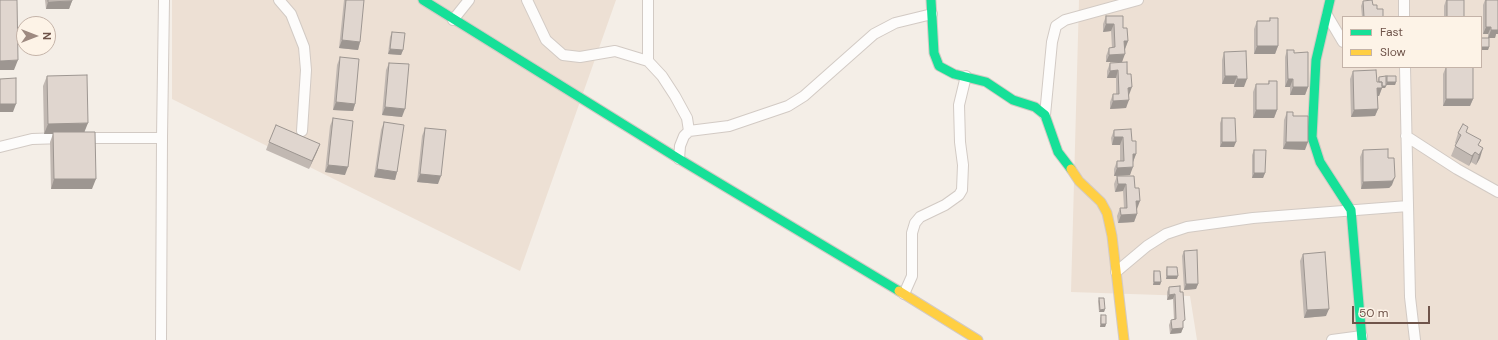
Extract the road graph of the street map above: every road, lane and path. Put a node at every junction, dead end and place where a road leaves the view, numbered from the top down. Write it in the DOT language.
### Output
graph roads {
  1 [pos="164,0"];
  2 [pos="279,0"];
  3 [pos="423,0"];
  4 [pos="469,0"];
  5 [pos="527,0"];
  6 [pos="648,0"];
  7 [pos="931,0"];
  8 [pos="1138,0"];
  9 [pos="1330,0"];
  10 [pos="1404,0"];
  11 [pos="932,14"];
  12 [pos="1327,15"];
  13 [pos="1404,16"];
  14 [pos="453,20"];
  15 [pos="1342,40"];
  16 [pos="648,61"];
  17 [pos="1405,68"];
  18 [pos="966,76"];
  19 [pos="1045,115"];
  20 [pos="302,131"];
  21 [pos="690,131"];
  22 [pos="1406,136"];
  23 [pos="162,138"];
  24 [pos="0,147"];
  25 [pos="679,159"];
  26 [pos="1498,192"];
  27 [pos="1408,206"];
  28 [pos="1351,210"];
  29 [pos="1116,272"];
  30 [pos="904,294"];
  31 [pos="1362,338"];
  32 [pos="161,340"];
  33 [pos="978,340"];
  34 [pos="1124,340"];
  35 [pos="1332,340"];
  36 [pos="1415,340"];
  1 -- 23 [label="street"];
  2 -- 20 [label="street"];
  3 -- 14 [label="street"];
  4 -- 14 [label="street"];
  5 -- 16 [label="street"];
  6 -- 16 [label="street"];
  7 -- 11 [label="street"];
  8 -- 19 [label="street"];
  9 -- 12 [label="street"];
  10 -- 13 [label="street"];
  11 -- 18 [label="street"];
  11 -- 21 [label="street"];
  12 -- 15 [label="street"];
  12 -- 28 [label="street"];
  14 -- 25 [label="street"];
  16 -- 21 [label="street"];
  17 -- 22 [label="street"];
  18 -- 19 [label="street"];
  18 -- 30 [label="street"];
  19 -- 29 [label="street"];
  21 -- 25 [label="street"];
  22 -- 26 [label="street"];
  22 -- 27 [label="street"];
  23 -- 24 [label="street"];
  23 -- 32 [label="street"];
  25 -- 30 [label="street"];
  27 -- 28 [label="street"];
  27 -- 36 [label="street"];
  28 -- 29 [label="street"];
  28 -- 31 [label="street"];
  29 -- 34 [label="street"];
  30 -- 33 [label="street"];
  31 -- 35 [label="street"];
}
